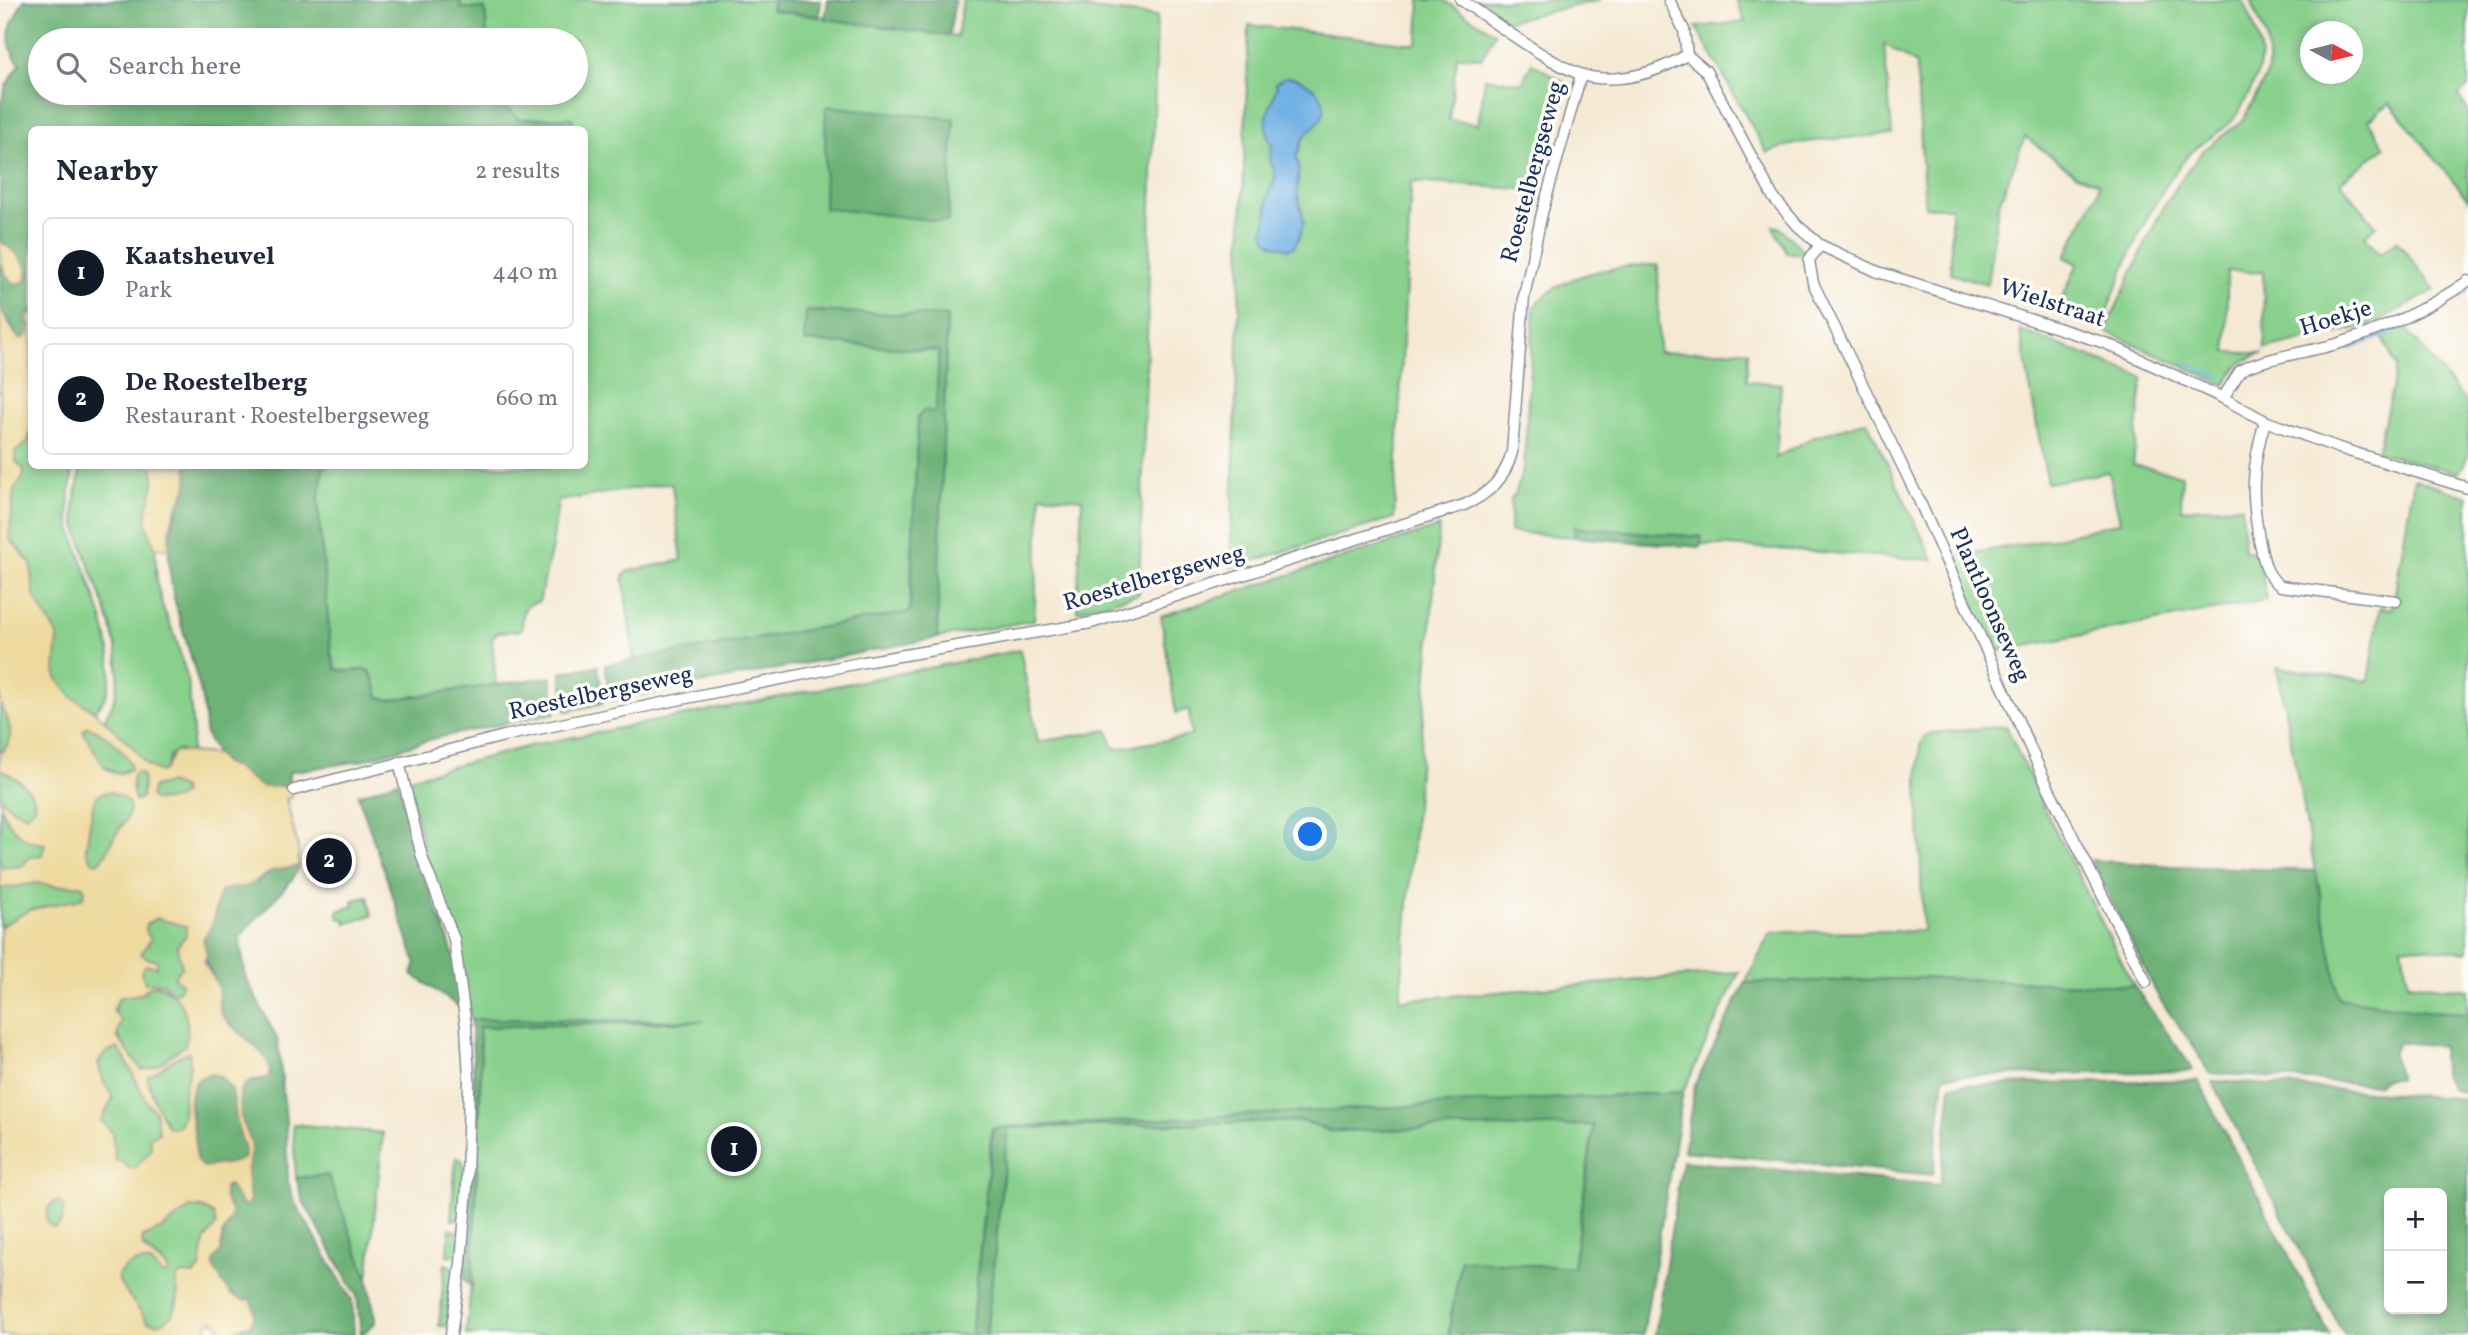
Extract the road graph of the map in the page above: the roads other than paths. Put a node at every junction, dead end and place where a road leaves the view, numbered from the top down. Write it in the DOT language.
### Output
graph roads {
  1 [pos="1461,0"];
  2 [pos="1669,0"];
  3 [pos="1687,55"];
  4 [pos="1581,75"];
  5 [pos="1820,245"];
  6 [pos="2468,281"];
  7 [pos="2223,398"];
  8 [pos="2265,421"];
  9 [pos="2468,488"];
  10 [pos="2396,601"];
  11 [pos="400,762"];
  12 [pos="293,790"];
  13 [pos="2146,982"];
  14 [pos="451,1335"];
  1 -- 4 [label="street"];
  2 -- 3 [label="street"];
  3 -- 4 [label="street"];
  3 -- 5 [label="street, Wielstraat"];
  4 -- 11 [label="street, Roestelbergseweg"];
  5 -- 7 [label="street, Wielstraat"];
  5 -- 13 [label="street, Plantloonseweg"];
  6 -- 7 [label="street, Hoekje"];
  7 -- 8 [label="street, Wielstraat"];
  8 -- 9 [label="street, Wielstraat"];
  8 -- 10 [label="street"];
  11 -- 12 [label="street, Roestelbergseweg"];
  11 -- 14 [label="street"];
}
